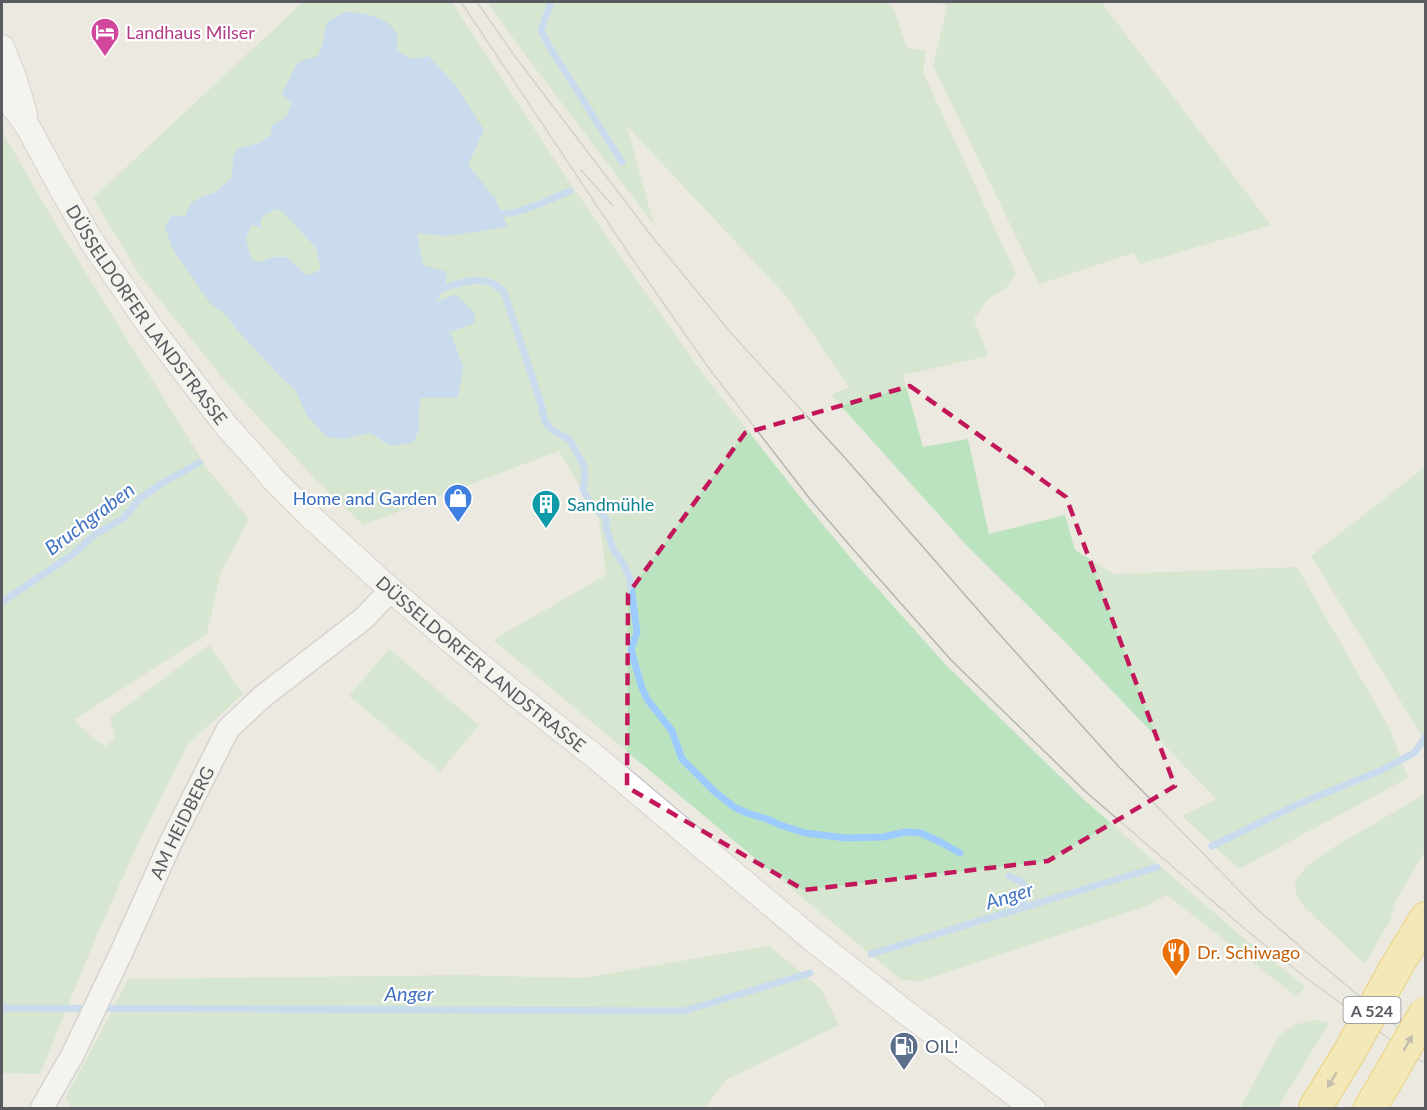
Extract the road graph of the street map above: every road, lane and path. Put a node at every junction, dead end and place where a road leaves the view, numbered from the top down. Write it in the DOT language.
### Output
graph roads {
  1 [pos="2,47"];
  2 [pos="2,91"];
  3 [pos="28,127"];
  4 [pos="391,590"];
  5 [pos="1425,918"];
  6 [pos="1425,1012"];
  7 [pos="42,1108"];
  8 [pos="1033,1108"];
  9 [pos="1315,1108"];
  10 [pos="1370,1108"];
  1 -- 3 [label="main road, DÜSSELDORFER LANDSTRASSE"];
  2 -- 3 [label="main road, DÜSSELDORFER LANDSTRASSE"];
  3 -- 4 [label="main road, DÜSSELDORFER LANDSTRASSE"];
  4 -- 7 [label="street, AM HEIDBERG"];
  4 -- 8 [label="main road, DÜSSELDORFER LANDSTRASSE"];
  5 -- 9 [label="highway, A 524, one-way, bridge"];
  10 -- 6 [label="highway, A 524, one-way, bridge"];
}
